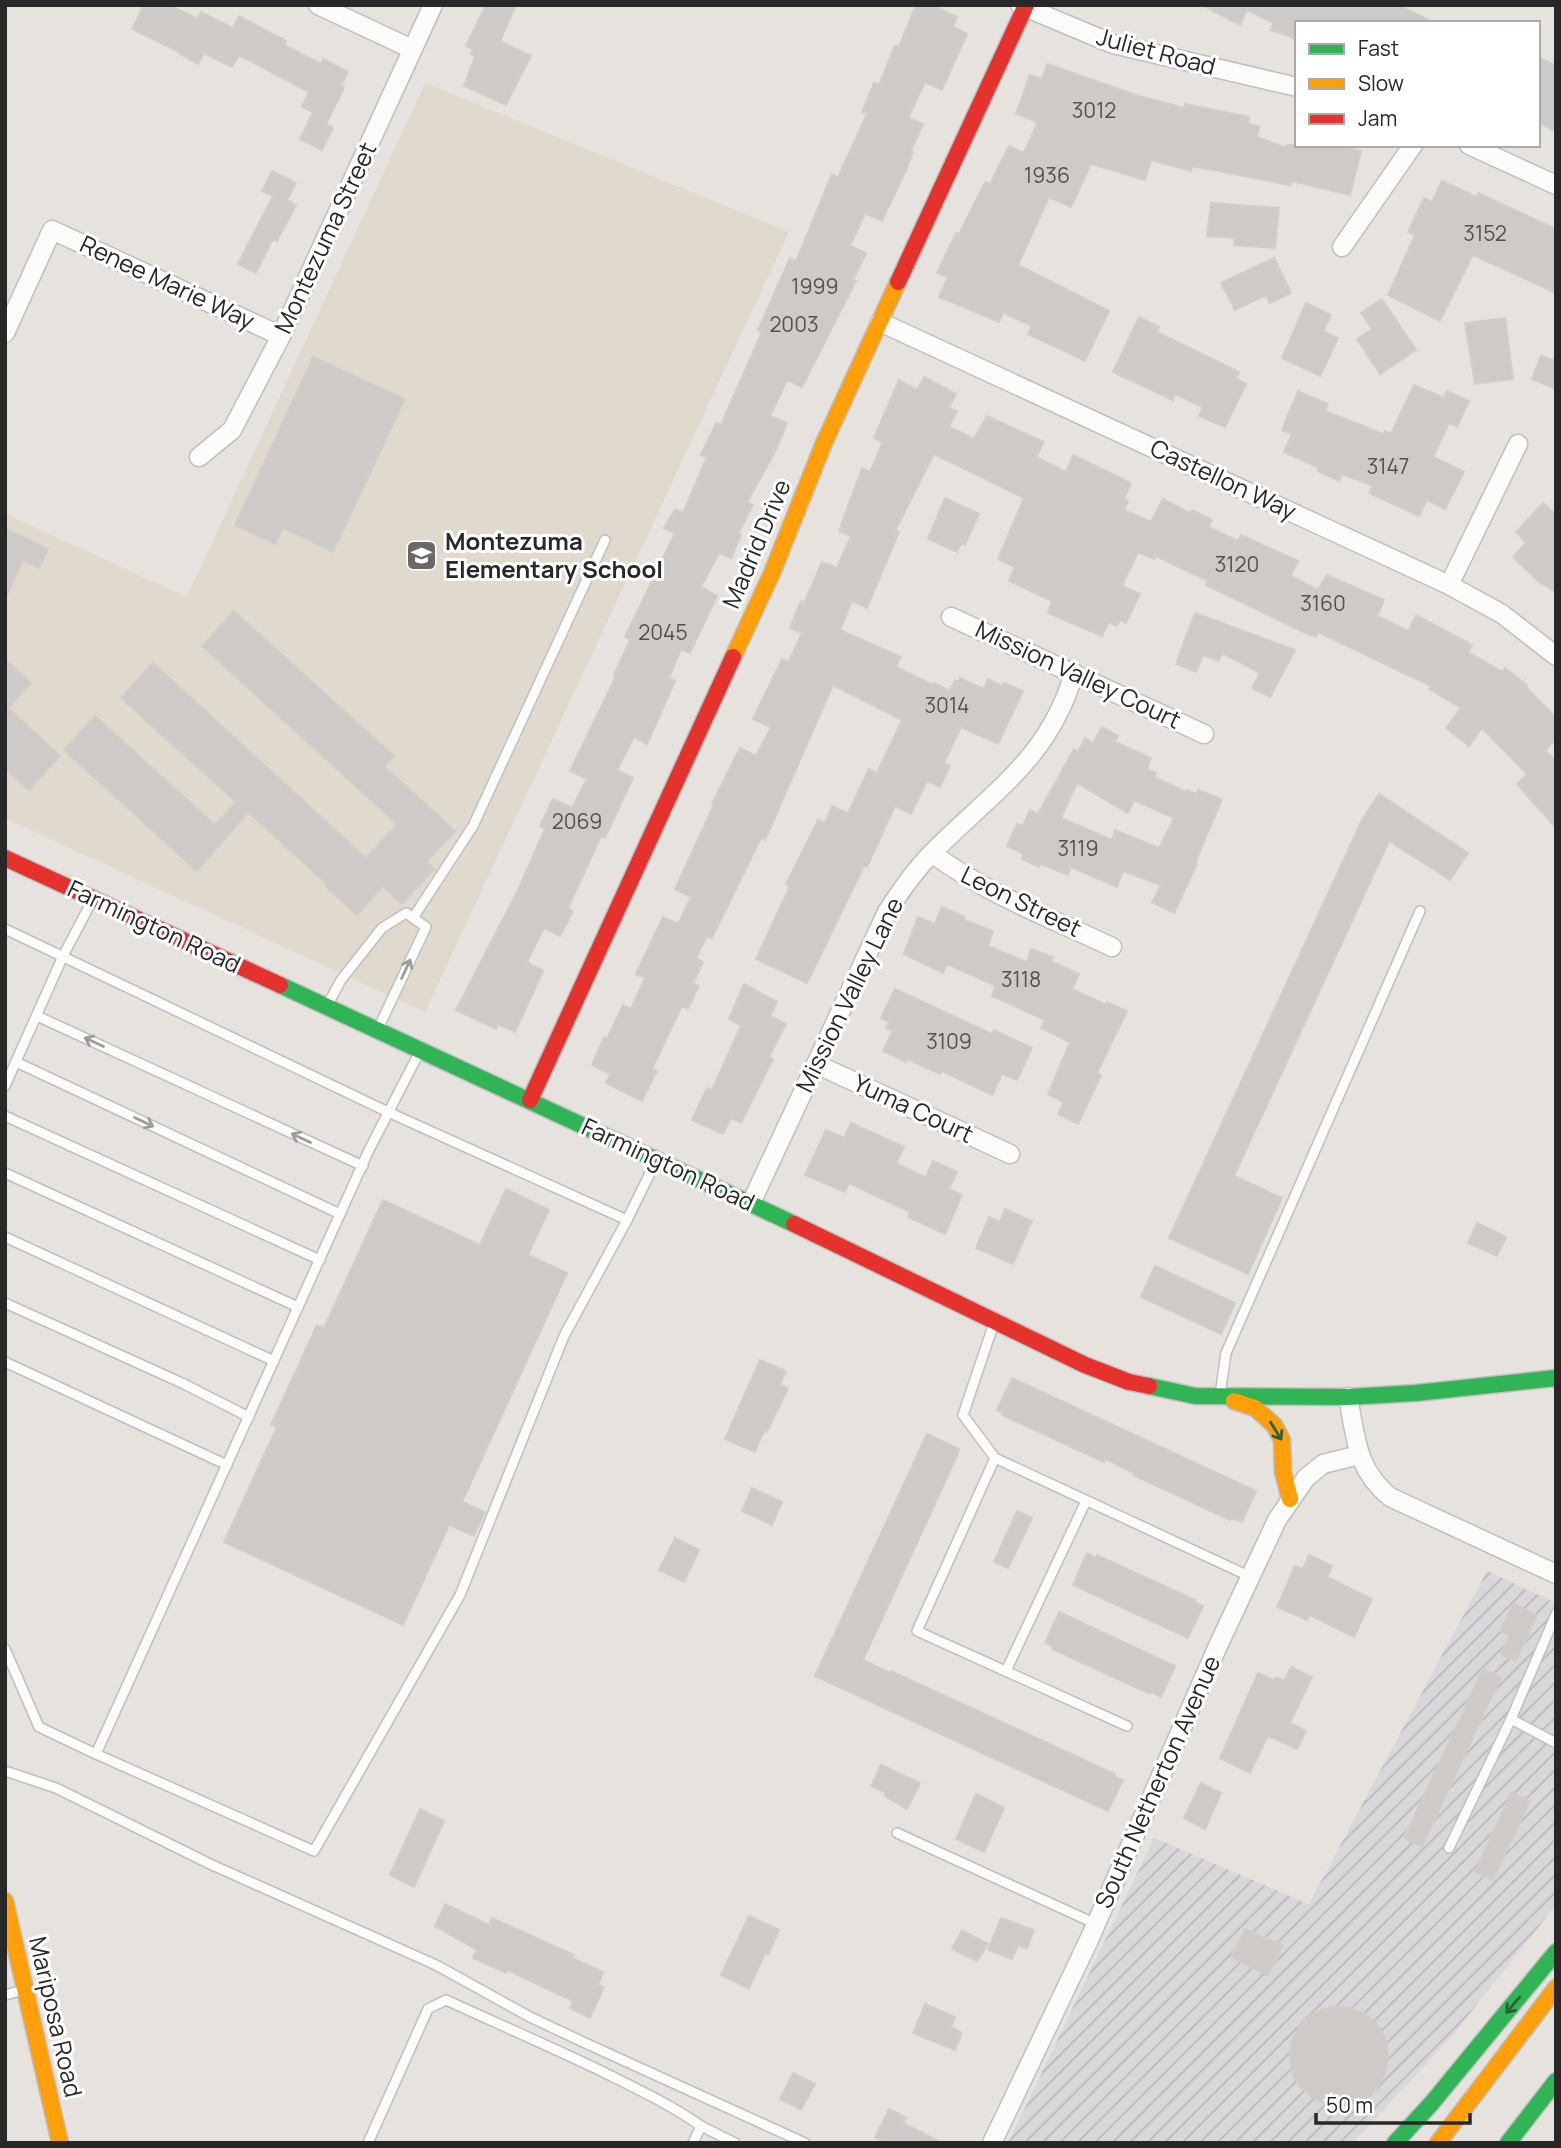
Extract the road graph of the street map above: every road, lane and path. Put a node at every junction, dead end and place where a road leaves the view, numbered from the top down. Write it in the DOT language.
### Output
graph roads {
  1 [pos="318,5"];
  2 [pos="433,5"];
  3 [pos="1024,6"];
  4 [pos="412,49"];
  5 [pos="1295,87"];
  6 [pos="1412,147"];
  7 [pos="1473,147"];
  8 [pos="1556,185"];
  9 [pos="1342,247"];
  10 [pos="880,322"];
  11 [pos="5,333"];
  12 [pos="281,335"];
  13 [pos="1518,444"];
  14 [pos="199,457"];
  15 [pos="605,540"];
  16 [pos="1449,585"];
  17 [pos="951,617"];
  18 [pos="1556,656"];
  19 [pos="1074,673"];
  20 [pos="1204,734"];
  21 [pos="932,853"];
  22 [pos="5,858"];
  23 [pos="93,899"];
  24 [pos="1420,911"];
  25 [pos="413,918"];
  26 [pos="5,929"];
  27 [pos="1112,947"];
  28 [pos="63,956"];
  29 [pos="326,1007"];
  30 [pos="37,1016"];
  31 [pos="377,1031"];
  32 [pos="420,1051"];
  33 [pos="16,1062"];
  34 [pos="816,1064"];
  35 [pos="5,1086"];
  36 [pos="530,1100"];
  37 [pos="388,1112"];
  38 [pos="5,1116"];
  39 [pos="1010,1154"];
  40 [pos="657,1159"];
  41 [pos="363,1166"];
  42 [pos="5,1173"];
  43 [pos="751,1203"];
  44 [pos="341,1214"];
  45 [pos="627,1220"];
  46 [pos="5,1237"];
  47 [pos="320,1260"];
  48 [pos="5,1303"];
  49 [pos="298,1307"];
  50 [pos="994,1321"];
  51 [pos="274,1361"];
  52 [pos="5,1362"];
  53 [pos="1556,1378"];
  54 [pos="1220,1397"];
  55 [pos="1349,1397"];
  56 [pos="249,1417"];
  57 [pos="1359,1455"];
  58 [pos="995,1458"];
  59 [pos="227,1465"];
  60 [pos="1290,1499"];
  61 [pos="1086,1500"];
  62 [pos="1556,1574"];
  63 [pos="1251,1577"];
  64 [pos="1556,1614"];
  65 [pos="5,1649"];
  66 [pos="1006,1671"];
  67 [pos="1511,1718"];
  68 [pos="1127,1726"];
  69 [pos="1556,1743"];
  70 [pos="96,1754"];
  71 [pos="5,1772"];
  72 [pos="897,1833"];
  73 [pos="1448,1848"];
  74 [pos="5,1901"];
  75 [pos="1096,1924"];
  76 [pos="1556,1952"];
  77 [pos="1556,1988"];
  78 [pos="25,1990"];
  79 [pos="5,1995"];
  80 [pos="1556,2081"];
  81 [pos="701,2126"];
  82 [pos="60,2143"];
  83 [pos="368,2143"];
  84 [pos="693,2143"];
  85 [pos="735,2143"];
  86 [pos="805,2143"];
  87 [pos="992,2143"];
  88 [pos="1395,2143"];
  89 [pos="1438,2143"];
  90 [pos="1508,2143"];
  1 -- 4 [label="street"];
  2 -- 4 [label="street, Montezuma Street"];
  3 -- 5 [label="street, Juliet Road"];
  3 -- 10 [label="main road, Madrid Drive"];
  4 -- 12 [label="street, Montezuma Street"];
  6 -- 9 [label="street"];
  7 -- 8 [label="street"];
  10 -- 16 [label="street, Castellon Way"];
  10 -- 36 [label="main road, Madrid Drive"];
  11 -- 12 [label="street, Renee Marie Way"];
  12 -- 14 [label="street, Montezuma Street"];
  13 -- 16 [label="street"];
  15 -- 25 [label="lane"];
  16 -- 18 [label="street, Castellon Way"];
  17 -- 19 [label="street, Mission Valley Court"];
  19 -- 20 [label="street, Mission Valley Court"];
  19 -- 21 [label="street, Mission Valley Lane"];
  21 -- 27 [label="street, Leon Street"];
  21 -- 34 [label="street, Mission Valley Lane"];
  22 -- 23 [label="main road, Farmington Road"];
  23 -- 28 [label="lane"];
  23 -- 29 [label="main road, Farmington Road"];
  24 -- 54 [label="lane"];
  25 -- 29 [label="lane"];
  31 -- 25 [label="lane, one-way"];
  26 -- 28 [label="lane"];
  28 -- 30 [label="lane"];
  28 -- 37 [label="lane"];
  29 -- 31 [label="main road, Farmington Road"];
  30 -- 33 [label="lane"];
  41 -- 30 [label="lane, one-way"];
  31 -- 32 [label="main road, Farmington Road"];
  32 -- 36 [label="main road, Farmington Road"];
  32 -- 37 [label="lane"];
  33 -- 35 [label="lane"];
  33 -- 44 [label="lane, one-way"];
  34 -- 39 [label="street, Yuma Court"];
  34 -- 43 [label="street, Mission Valley Lane"];
  36 -- 40 [label="main road, Farmington Road"];
  37 -- 41 [label="lane"];
  37 -- 45 [label="lane"];
  38 -- 47 [label="lane"];
  40 -- 43 [label="main road, Farmington Road"];
  40 -- 45 [label="lane"];
  41 -- 44 [label="lane"];
  42 -- 49 [label="lane"];
  43 -- 50 [label="main road, Farmington Road"];
  44 -- 47 [label="lane"];
  45 -- 70 [label="lane"];
  46 -- 51 [label="lane"];
  47 -- 49 [label="lane"];
  48 -- 56 [label="lane"];
  49 -- 51 [label="lane"];
  50 -- 54 [label="main road, Farmington Road"];
  50 -- 58 [label="lane"];
  51 -- 56 [label="lane"];
  52 -- 59 [label="lane"];
  53 -- 55 [label="main road, Farmington Road"];
  54 -- 55 [label="main road, Farmington Road"];
  54 -- 60 [label="main road, one-way"];
  55 -- 57 [label="street"];
  56 -- 59 [label="lane"];
  57 -- 60 [label="street, South Netherton Avenue"];
  57 -- 62 [label="street"];
  58 -- 61 [label="lane"];
  58 -- 66 [label="lane"];
  59 -- 70 [label="lane"];
  60 -- 63 [label="street, South Netherton Avenue"];
  61 -- 63 [label="lane"];
  61 -- 66 [label="lane"];
  63 -- 75 [label="street, South Netherton Avenue"];
  64 -- 67 [label="lane"];
  65 -- 70 [label="lane"];
  66 -- 68 [label="lane"];
  67 -- 69 [label="lane"];
  67 -- 73 [label="lane"];
  71 -- 86 [label="lane"];
  72 -- 75 [label="lane"];
  74 -- 78 [label="main road, Mariposa Road"];
  75 -- 87 [label="street, South Netherton Avenue"];
  76 -- 88 [label="main road, one-way"];
  77 -- 89 [label="main road"];
  78 -- 79 [label="lane"];
  78 -- 82 [label="main road, Mariposa Road"];
  80 -- 90 [label="main road"];
  81 -- 83 [label="lane"];
  81 -- 84 [label="lane"];
  81 -- 85 [label="lane"];
}
